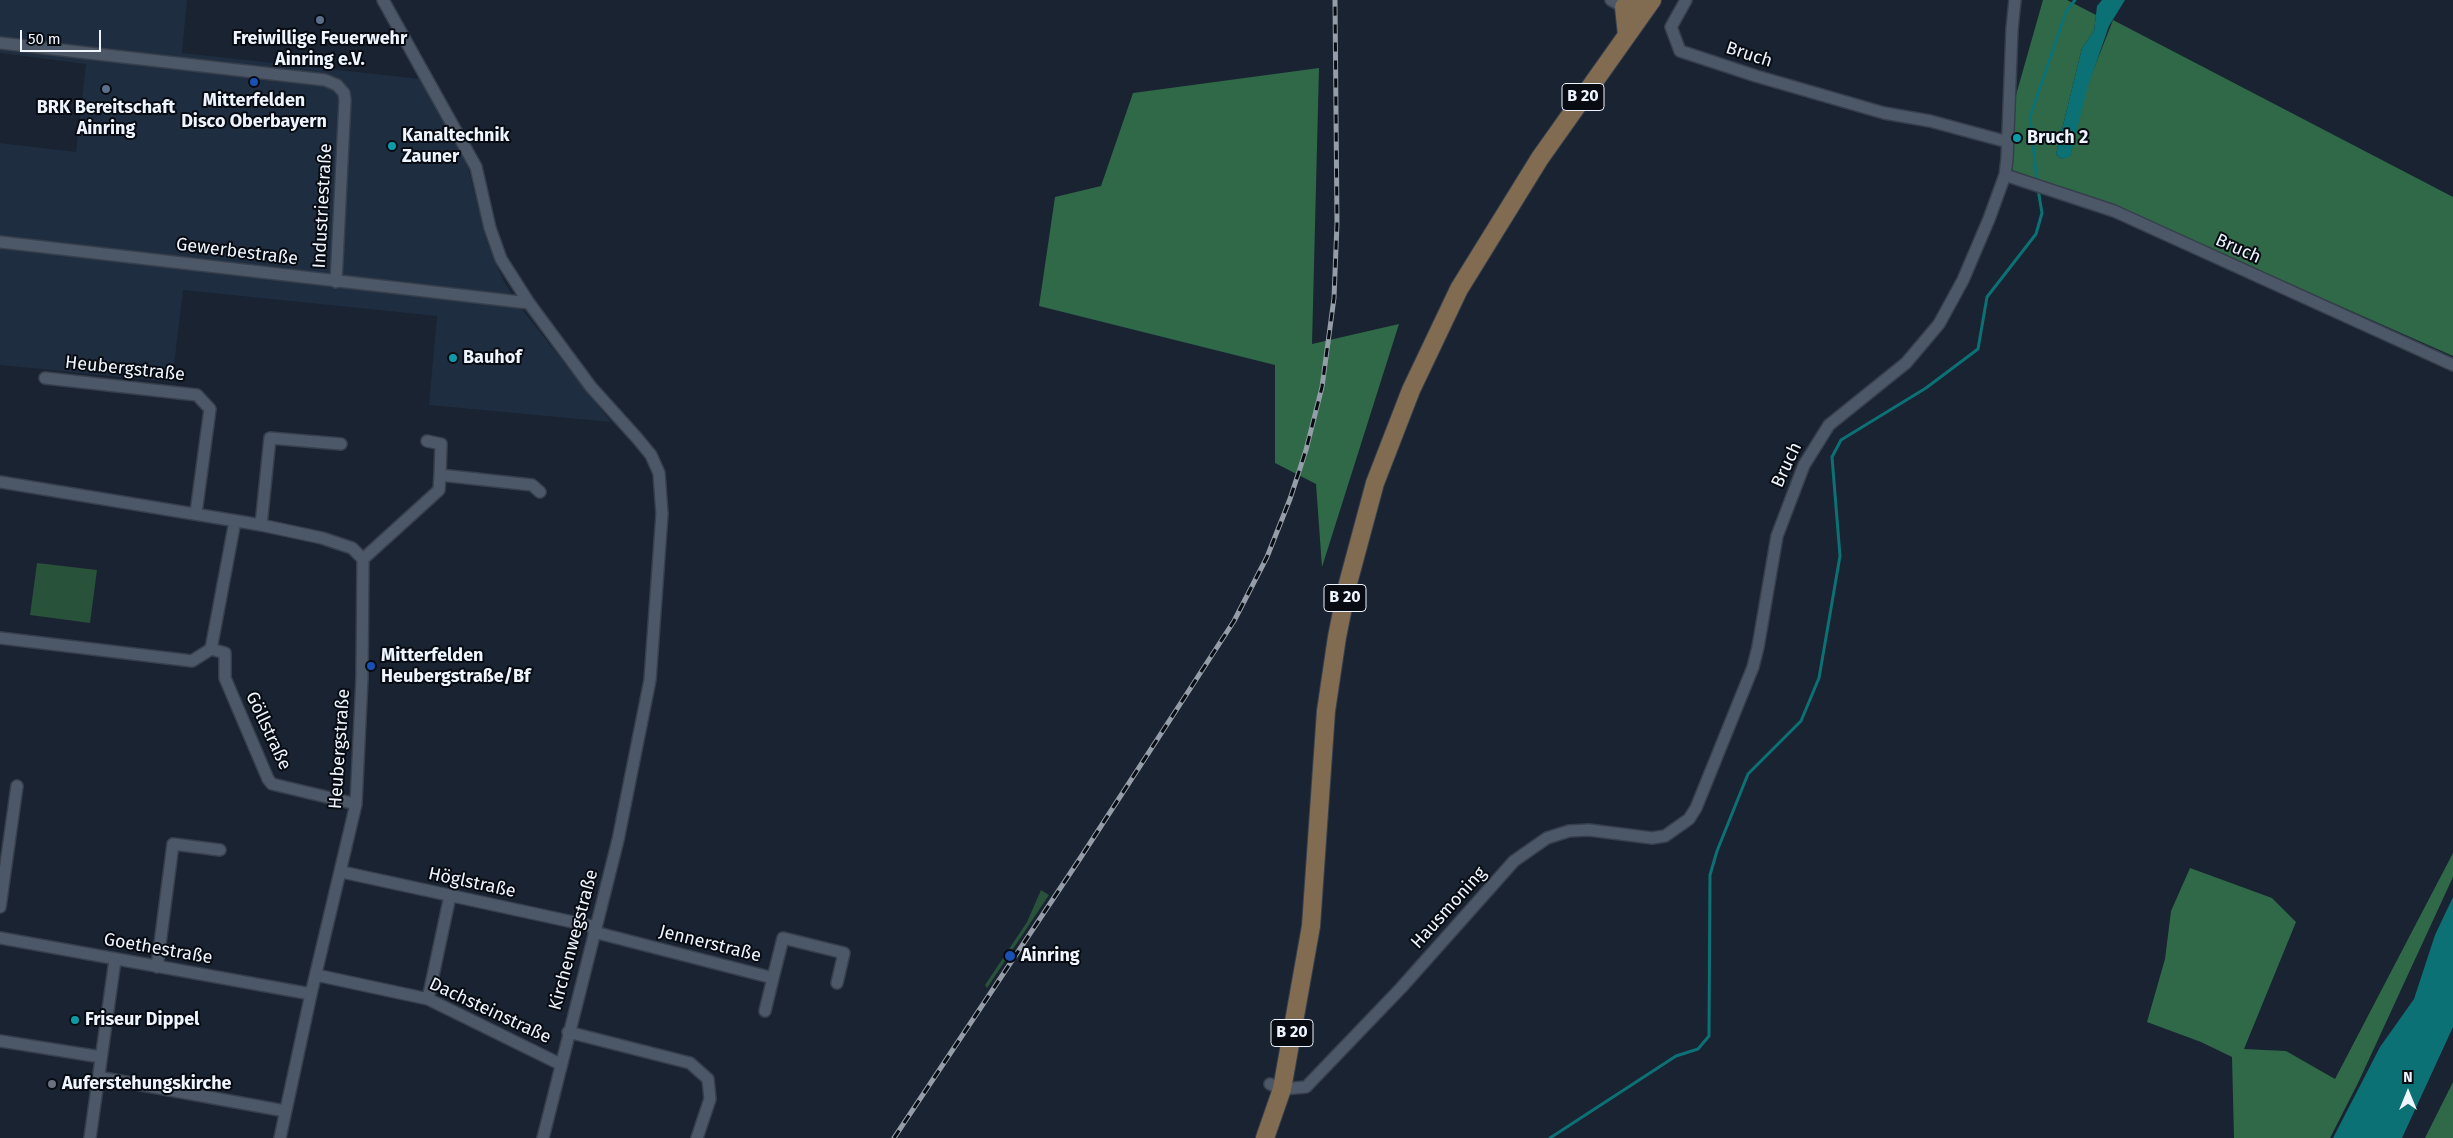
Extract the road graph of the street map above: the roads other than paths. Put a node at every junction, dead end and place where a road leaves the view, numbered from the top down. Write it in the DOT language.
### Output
graph roads {
  1 [pos="383,0"];
  2 [pos="1651,0"];
  3 [pos="1686,0"];
  4 [pos="2015,0"];
  5 [pos="1617,4"];
  6 [pos="1627,35"];
  7 [pos="0,44"];
  8 [pos="2008,142"];
  9 [pos="2005,175"];
  10 [pos="0,242"];
  11 [pos="336,282"];
  12 [pos="529,303"];
  13 [pos="2453,364"];
  14 [pos="45,378"];
  15 [pos="427,441"];
  16 [pos="341,444"];
  17 [pos="440,475"];
  18 [pos="0,482"];
  19 [pos="540,492"];
  20 [pos="196,513"];
  21 [pos="235,521"];
  22 [pos="261,525"];
  23 [pos="363,559"];
  24 [pos="0,638"];
  25 [pos="211,649"];
  26 [pos="17,786"];
  27 [pos="356,804"];
  28 [pos="1689,819"];
  29 [pos="220,850"];
  30 [pos="342,872"];
  31 [pos="450,896"];
  32 [pos="0,907"];
  33 [pos="595,930"];
  34 [pos="0,938"];
  35 [pos="115,960"];
  36 [pos="156,967"];
  37 [pos="316,975"];
  38 [pos="773,978"];
  39 [pos="837,983"];
  40 [pos="311,994"];
  41 [pos="428,999"];
  42 [pos="765,1011"];
  43 [pos="568,1032"];
  44 [pos="0,1041"];
  45 [pos="101,1057"];
  46 [pos="560,1064"];
  47 [pos="98,1077"];
  48 [pos="1276,1086"];
  49 [pos="285,1111"];
  50 [pos="90,1138"];
  51 [pos="280,1138"];
  52 [pos="543,1138"];
  53 [pos="697,1138"];
  54 [pos="1265,1138"];
  1 -- 12 [label="street, Kirchenwegstraße"];
  2 -- 5 [label="main road"];
  2 -- 6 [label="main road, B 20"];
  3 -- 8 [label="street, Bruch"];
  4 -- 8 [label="street, Bruch"];
  5 -- 6 [label="main road"];
  6 -- 48 [label="main road, B 20"];
  7 -- 11 [label="street, Industriestraße"];
  8 -- 9 [label="street, Bruch"];
  9 -- 13 [label="street, Bruch"];
  9 -- 28 [label="street, Bruch"];
  10 -- 11 [label="street, Gewerbestraße"];
  11 -- 12 [label="street, Gewerbestraße"];
  12 -- 33 [label="street, Kirchenwegstraße"];
  14 -- 20 [label="street, Heubergstraße"];
  15 -- 17 [label="street"];
  16 -- 22 [label="street"];
  17 -- 19 [label="street"];
  17 -- 23 [label="street"];
  18 -- 20 [label="street"];
  20 -- 21 [label="street"];
  21 -- 22 [label="street"];
  21 -- 25 [label="street"];
  22 -- 23 [label="street"];
  23 -- 27 [label="street, Heubergstraße"];
  24 -- 25 [label="street"];
  25 -- 27 [label="street, Göllstraße"];
  26 -- 32 [label="street"];
  27 -- 30 [label="street, Heubergstraße"];
  28 -- 48 [label="street, Hausmoning"];
  29 -- 36 [label="street"];
  30 -- 31 [label="street, Höglstraße"];
  30 -- 37 [label="street, Heubergstraße"];
  31 -- 33 [label="street, Höglstraße"];
  31 -- 41 [label="street"];
  33 -- 38 [label="street, Jennerstraße"];
  33 -- 43 [label="street, Kirchenwegstraße"];
  34 -- 35 [label="street, Goethestraße"];
  35 -- 36 [label="street, Goethestraße"];
  35 -- 45 [label="street"];
  36 -- 40 [label="street, Goethestraße"];
  37 -- 40 [label="street, Heubergstraße"];
  37 -- 41 [label="street, Dachsteinstraße"];
  38 -- 39 [label="street, Jennerstraße"];
  38 -- 42 [label="street"];
  40 -- 49 [label="street, Heubergstraße"];
  41 -- 46 [label="street, Dachsteinstraße"];
  43 -- 46 [label="street, Kirchenwegstraße"];
  43 -- 53 [label="street"];
  44 -- 45 [label="street"];
  45 -- 47 [label="street"];
  46 -- 52 [label="street, Kirchenwegstraße"];
  47 -- 49 [label="street"];
  47 -- 50 [label="street"];
  48 -- 54 [label="main road, B 20"];
  49 -- 51 [label="street, Heubergstraße"];
}
